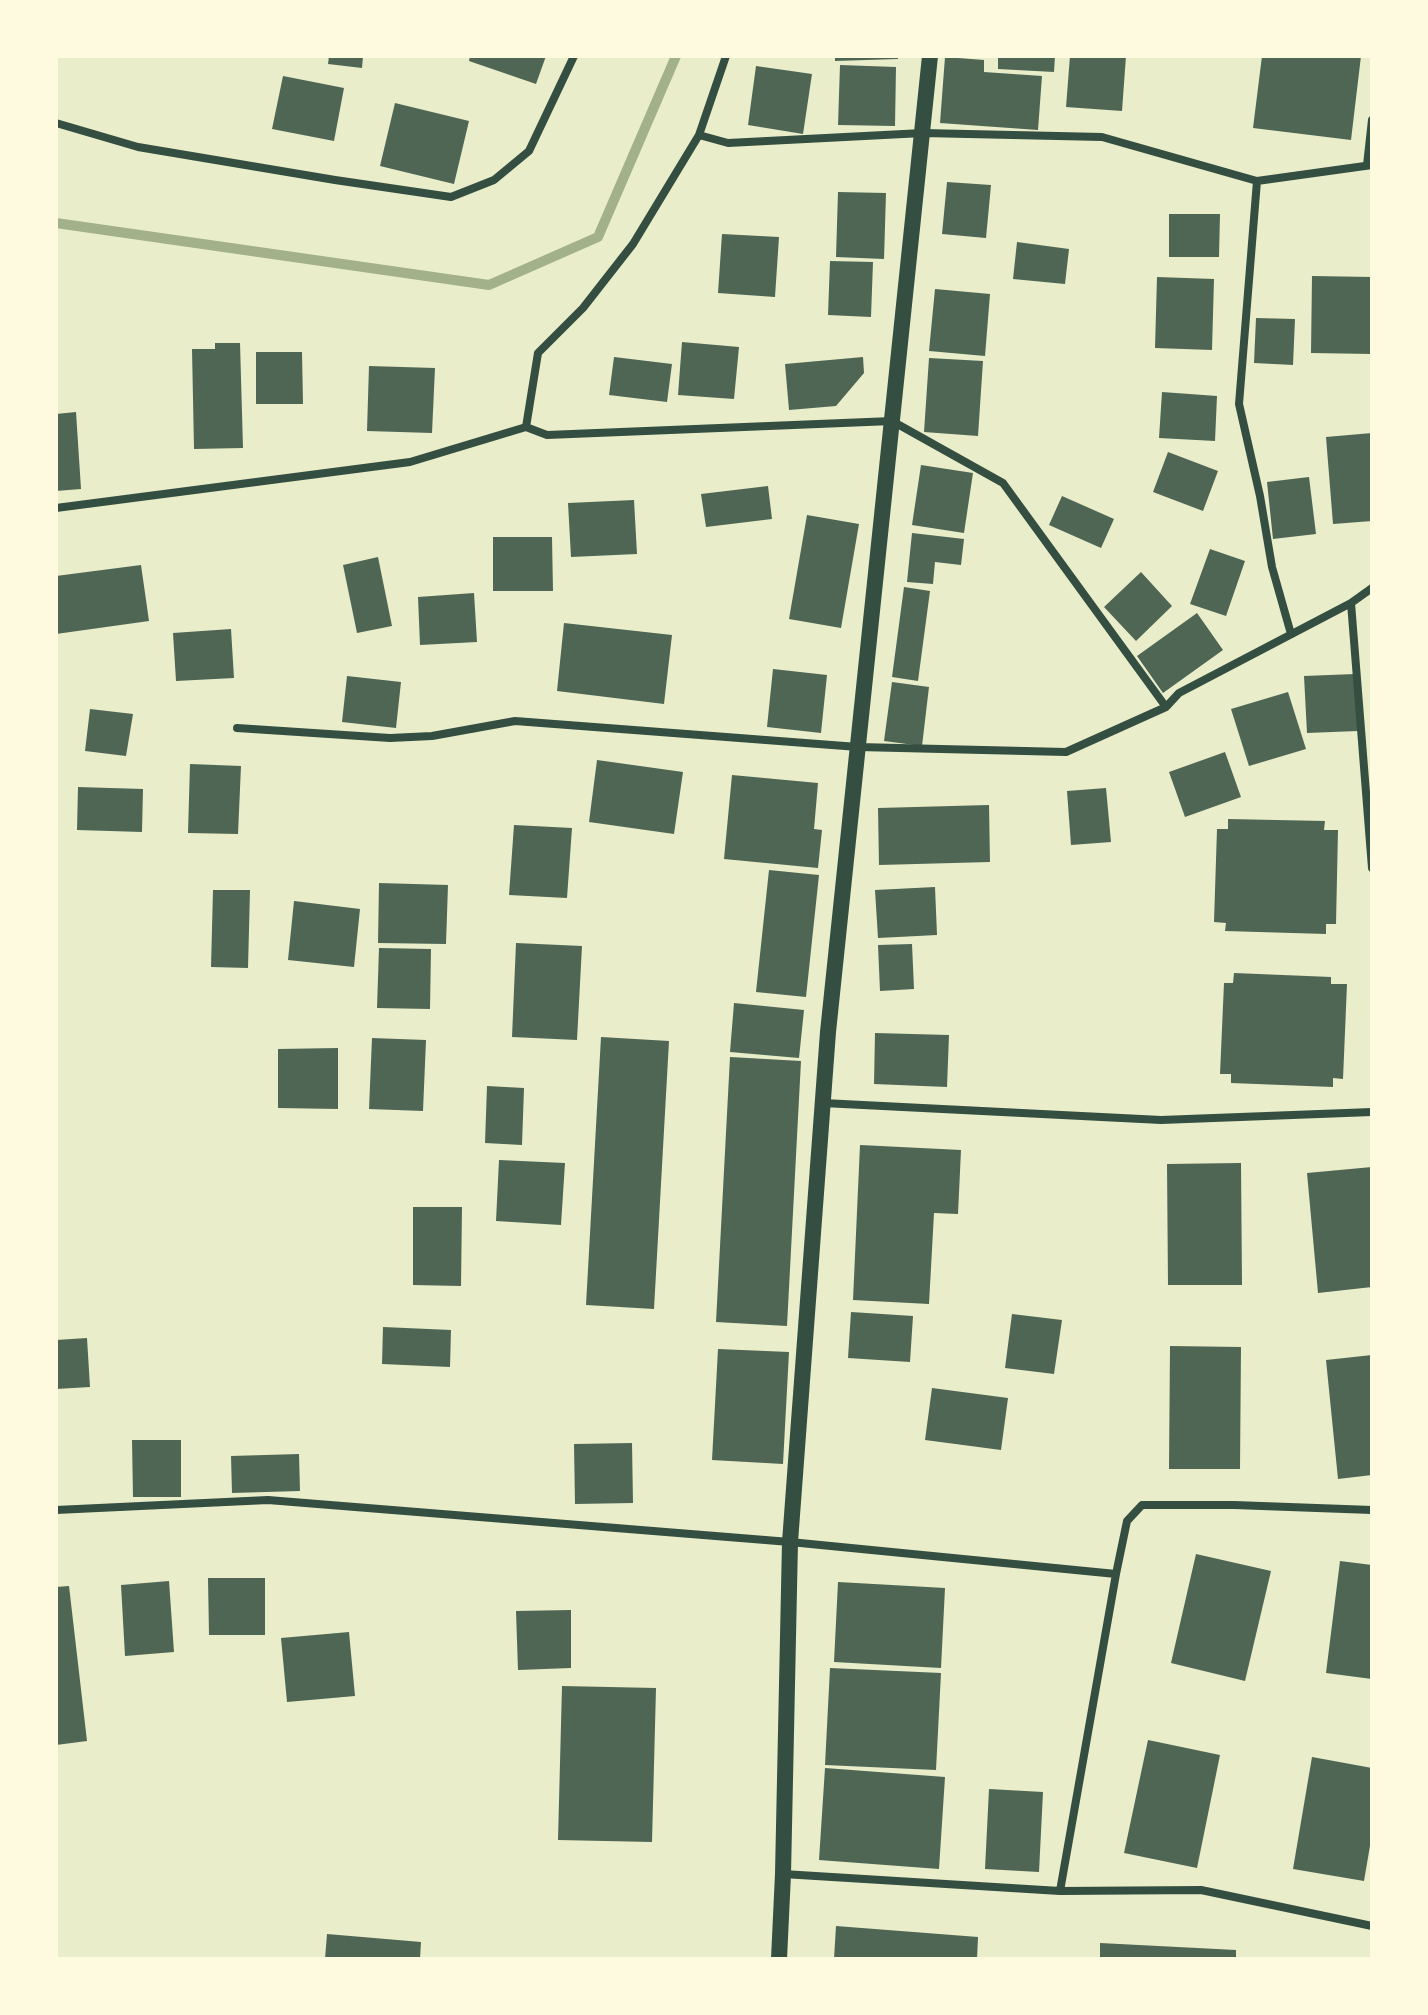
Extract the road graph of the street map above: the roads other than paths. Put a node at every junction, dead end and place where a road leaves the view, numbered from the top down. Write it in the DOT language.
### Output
graph roads {
  1 [pos="574,56"];
  2 [pos="726,56"];
  3 [pos="930,56"];
  4 [pos="1372,120"];
  5 [pos="56,123"];
  6 [pos="923,133"];
  7 [pos="699,135"];
  8 [pos="1370,165"];
  9 [pos="1257,181"];
  10 [pos="892,421"];
  11 [pos="526,427"];
  12 [pos="56,508"];
  13 [pos="1372,588"];
  14 [pos="1351,603"];
  15 [pos="1291,634"];
  16 [pos="1166,707"];
  17 [pos="237,728"];
  18 [pos="858,747"];
  19 [pos="1372,868"];
  20 [pos="823,1103"];
  21 [pos="1372,1112"];
  22 [pos="56,1510"];
  23 [pos="1372,1510"];
  24 [pos="790,1542"];
  25 [pos="1116,1574"];
  26 [pos="783,1874"];
  27 [pos="1060,1891"];
  28 [pos="1372,1926"];
  29 [pos="779,1959"];
  1 -- 5 [label="street"];
  2 -- 7 [label="street"];
  3 -- 6 [label="main road"];
  4 -- 8 [label="street"];
  6 -- 7 [label="street"];
  6 -- 9 [label="street"];
  6 -- 10 [label="main road"];
  7 -- 11 [label="street"];
  8 -- 9 [label="street"];
  9 -- 15 [label="street"];
  10 -- 11 [label="street"];
  10 -- 16 [label="street"];
  10 -- 18 [label="main road"];
  11 -- 12 [label="street"];
  13 -- 14 [label="street"];
  14 -- 15 [label="street"];
  14 -- 19 [label="street"];
  15 -- 16 [label="street"];
  16 -- 18 [label="street"];
  17 -- 18 [label="street"];
  18 -- 20 [label="main road"];
  20 -- 21 [label="street"];
  20 -- 24 [label="main road"];
  22 -- 24 [label="street"];
  23 -- 25 [label="street"];
  24 -- 25 [label="street"];
  24 -- 26 [label="main road"];
  25 -- 27 [label="street"];
  26 -- 27 [label="street"];
  26 -- 29 [label="main road"];
  27 -- 28 [label="street"];
}
